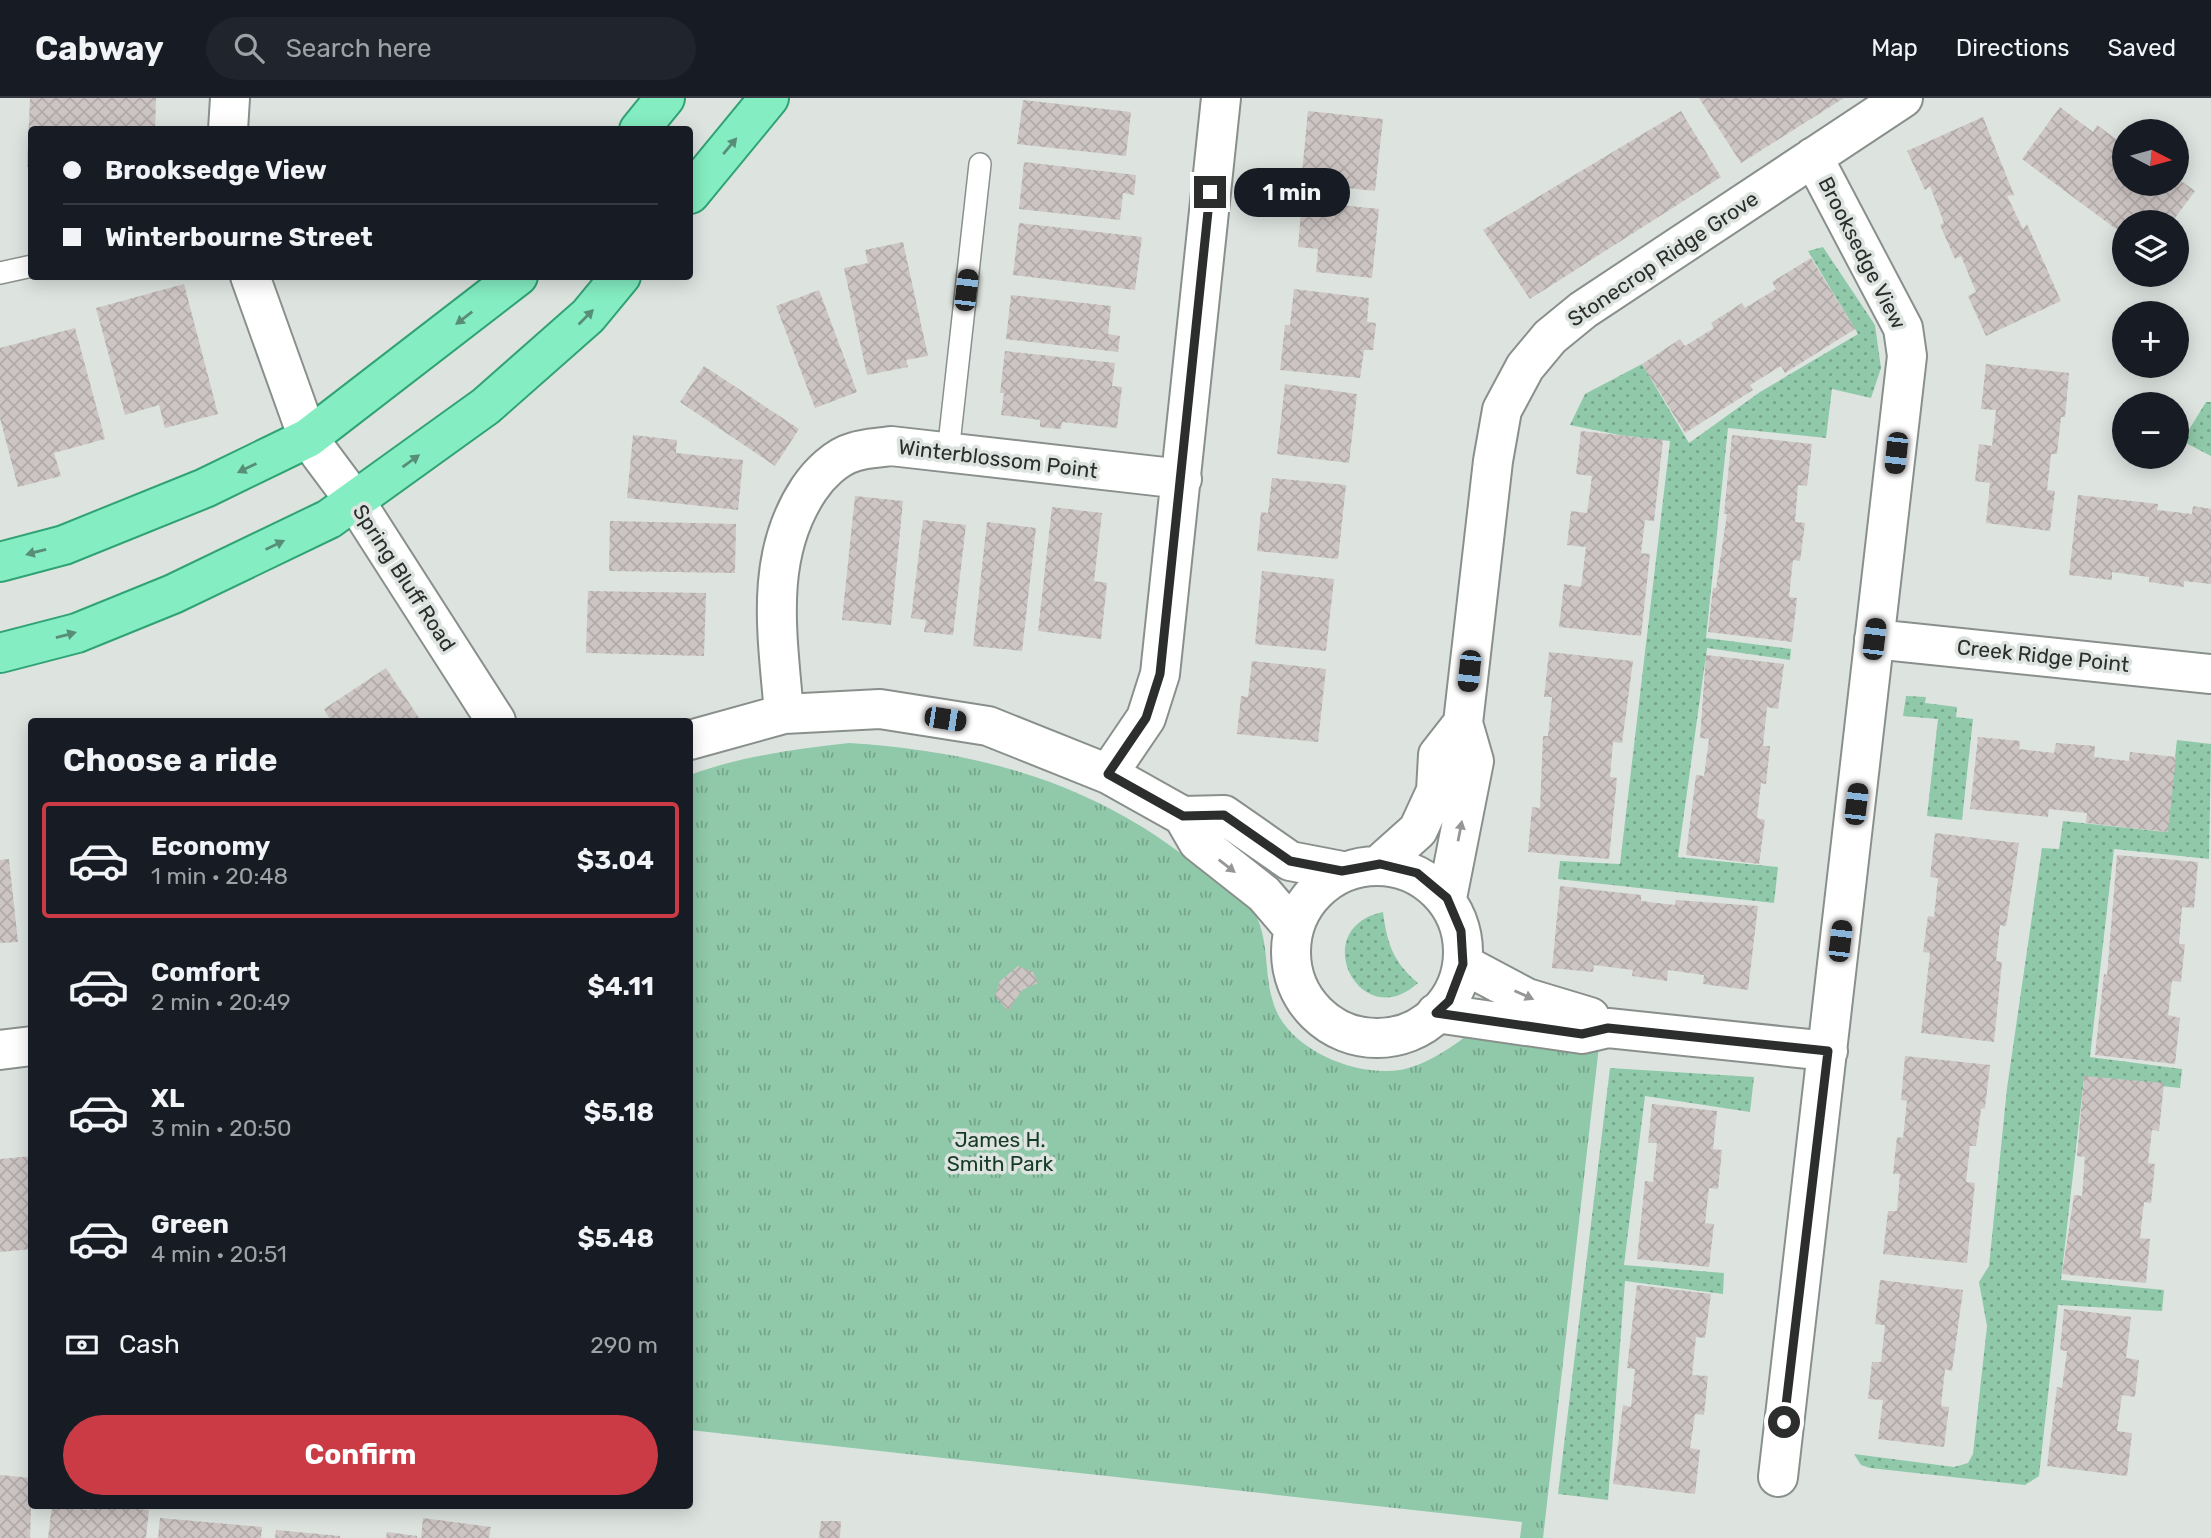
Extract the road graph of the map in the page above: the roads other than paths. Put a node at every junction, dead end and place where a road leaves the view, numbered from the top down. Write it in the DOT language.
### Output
graph roads {
  1 [pos="230,98"];
  2 [pos="665,98"];
  3 [pos="1221,98"];
  4 [pos="1903,98"];
  5 [pos="765,102"];
  6 [pos="228,126"];
  7 [pos="642,126"];
  8 [pos="1813,157"];
  9 [pos="981,164"];
  10 [pos="693,190"];
  11 [pos="28,267"];
  12 [pos="0,273"];
  13 [pos="251,280"];
  14 [pos="513,280"];
  15 [pos="618,280"];
  16 [pos="308,438"];
  17 [pos="948,453"];
  18 [pos="1182,479"];
  19 [pos="355,501"];
  20 [pos="0,562"];
  21 [pos="1874,639"];
  22 [pos="0,653"];
  23 [pos="2211,674"];
  24 [pos="784,715"];
  25 [pos="494,718"];
  26 [pos="1463,723"];
  27 [pos="693,739"];
  28 [pos="1108,774"];
  29 [pos="1183,816"];
  30 [pos="1380,864"];
  31 [pos="1342,871"];
  32 [pos="1447,898"];
  33 [pos="1294,929"];
  34 [pos="1463,964"];
  35 [pos="1436,1013"];
  36 [pos="1608,1028"];
  37 [pos="28,1046"];
  38 [pos="0,1050"];
  39 [pos="1828,1051"];
  40 [pos="1778,1477"];
  1 -- 6 [label="street"];
  2 -- 7 [label="main road"];
  3 -- 18 [label="street"];
  4 -- 8 [label="street, Stonecrop Ridge Grove"];
  10 -- 5 [label="main road, one-way"];
  8 -- 21 [label="street, Brooksedge View"];
  8 -- 26 [label="street, Stonecrop Ridge Grove"];
  9 -- 17 [label="lane"];
  11 -- 12 [label="lane"];
  13 -- 16 [label="street, Spring Bluff Road"];
  14 -- 16 [label="main road, one-way"];
  19 -- 15 [label="main road, one-way"];
  16 -- 19 [label="street, Spring Bluff Road"];
  16 -- 20 [label="main road, one-way"];
  17 -- 18 [label="street, Winterblossom Point"];
  17 -- 24 [label="street, Winterblossom Point"];
  18 -- 28 [label="street"];
  22 -- 19 [label="main road, one-way"];
  19 -- 25 [label="street, Spring Bluff Road"];
  21 -- 23 [label="street, Creek Ridge Point"];
  21 -- 39 [label="street, Brooksedge View"];
  24 -- 27 [label="street"];
  24 -- 28 [label="street"];
  26 -- 30 [label="street"];
  32 -- 26 [label="street, Stonecrop Ridge Grove, one-way"];
  28 -- 29 [label="street"];
  29 -- 31 [label="street"];
  29 -- 33 [label="street, one-way"];
  30 -- 31 [label="street"];
  30 -- 32 [label="street"];
  31 -- 33 [label="street"];
  32 -- 34 [label="street"];
  33 -- 35 [label="street"];
  34 -- 35 [label="street"];
  34 -- 36 [label="street, one-way"];
  35 -- 36 [label="street"];
  36 -- 39 [label="street"];
  37 -- 38 [label="street"];
  39 -- 40 [label="street, Brooksedge View"];
}
